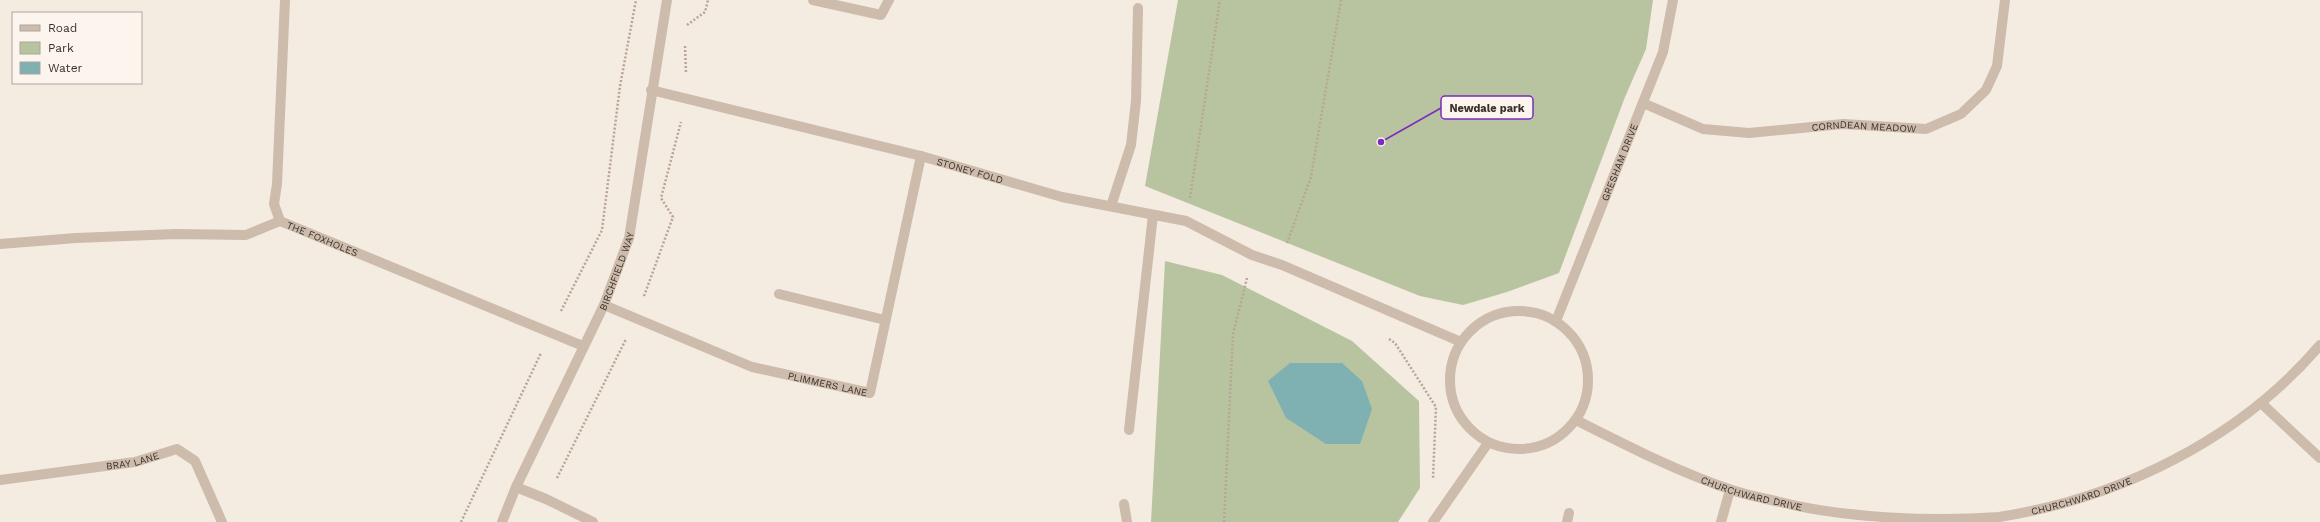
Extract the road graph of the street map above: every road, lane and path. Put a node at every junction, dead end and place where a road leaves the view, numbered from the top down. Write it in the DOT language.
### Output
graph roads {
  1 [pos="285,0"];
  2 [pos="636,0"];
  3 [pos="667,0"];
  4 [pos="813,0"];
  5 [pos="889,0"];
  6 [pos="1220,0"];
  7 [pos="1341,0"];
  8 [pos="1672,0"];
  9 [pos="2005,0"];
  10 [pos="1138,8"];
  11 [pos="651,90"];
  12 [pos="1643,103"];
  13 [pos="921,156"];
  14 [pos="1112,206"];
  15 [pos="280,221"];
  16 [pos="1186,221"];
  17 [pos="0,244"];
  18 [pos="1252,255"];
  19 [pos="1282,265"];
  20 [pos="779,294"];
  21 [pos="604,305"];
  22 [pos="885,320"];
  23 [pos="1556,321"];
  24 [pos="550,333"];
  25 [pos="1382,335"];
  26 [pos="1461,342"];
  27 [pos="2320,345"];
  28 [pos="583,346"];
  29 [pos="2261,403"];
  30 [pos="1576,420"];
  31 [pos="1129,430"];
  32 [pos="1488,442"];
  33 [pos="2320,458"];
  34 [pos="0,480"];
  35 [pos="1433,481"];
  36 [pos="516,487"];
  37 [pos="1730,490"];
  38 [pos="1124,504"];
  39 [pos="222,522"];
  40 [pos="461,522"];
  41 [pos="502,522"];
  42 [pos="593,522"];
  43 [pos="1127,522"];
  44 [pos="1224,522"];
  45 [pos="1433,522"];
  46 [pos="1721,522"];
  1 -- 15 [label="street"];
  2 -- 24 [label="path"];
  3 -- 11 [label="street, BIRCHFIELD WAY"];
  4 -- 5 [label="street"];
  6 -- 16 [label="path"];
  7 -- 19 [label="path"];
  8 -- 12 [label="street, GRESHAM DRIVE"];
  9 -- 12 [label="street, CORNDEAN MEADOW"];
  10 -- 14 [label="street"];
  11 -- 13 [label="street, STONEY FOLD"];
  11 -- 21 [label="street, BIRCHFIELD WAY"];
  12 -- 23 [label="street, GRESHAM DRIVE"];
  13 -- 14 [label="street, STONEY FOLD"];
  13 -- 22 [label="street, PLIMMERS LANE"];
  14 -- 16 [label="street, STONEY FOLD"];
  15 -- 17 [label="street, THE FOXHOLES"];
  15 -- 24 [label="street, THE FOXHOLES"];
  16 -- 18 [label="street, STONEY FOLD"];
  16 -- 31 [label="street"];
  18 -- 19 [label="street, STONEY FOLD"];
  18 -- 44 [label="path"];
  19 -- 26 [label="street, STONEY FOLD"];
  20 -- 22 [label="street"];
  21 -- 22 [label="street, PLIMMERS LANE"];
  21 -- 28 [label="street, BIRCHFIELD WAY"];
  23 -- 26 [label="street"];
  23 -- 30 [label="street"];
  24 -- 28 [label="street, THE FOXHOLES"];
  24 -- 40 [label="path"];
  25 -- 35 [label="path"];
  26 -- 32 [label="street"];
  27 -- 29 [label="street, CHURCHWARD DRIVE"];
  28 -- 36 [label="street, BIRCHFIELD WAY"];
  29 -- 33 [label="street"];
  29 -- 37 [label="street, CHURCHWARD DRIVE"];
  30 -- 32 [label="street"];
  30 -- 37 [label="street, CHURCHWARD DRIVE"];
  32 -- 45 [label="street"];
  34 -- 39 [label="street, BRAY LANE"];
  36 -- 41 [label="street, BIRCHFIELD WAY"];
  36 -- 42 [label="street"];
  37 -- 46 [label="street"];
  38 -- 43 [label="street"];
}
